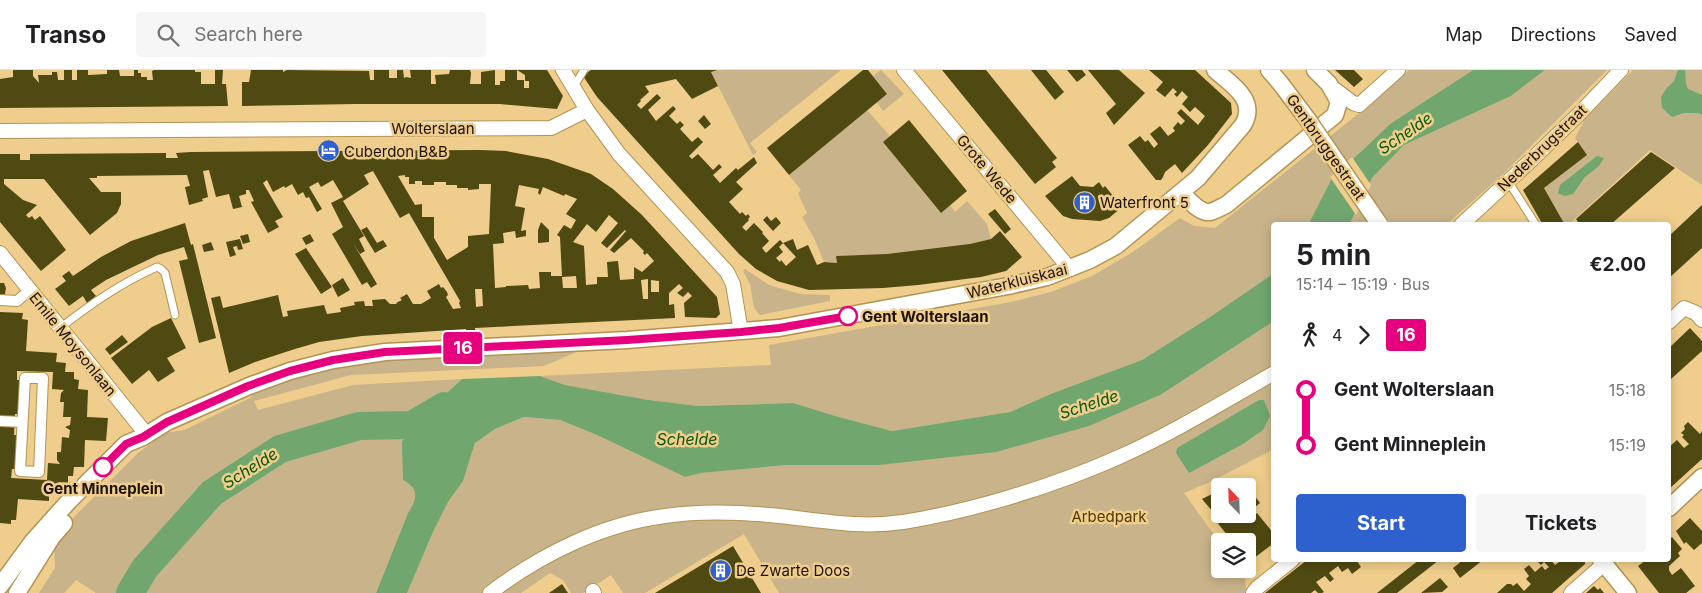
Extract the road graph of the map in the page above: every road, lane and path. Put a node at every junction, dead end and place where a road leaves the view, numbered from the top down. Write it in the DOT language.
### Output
graph roads {
  1 [pos="563,70"];
  2 [pos="584,70"];
  3 [pos="904,70"];
  4 [pos="1215,70"];
  5 [pos="1268,70"];
  6 [pos="1315,70"];
  7 [pos="1398,70"];
  8 [pos="1621,70"];
  9 [pos="1329,84"];
  10 [pos="574,86"];
  11 [pos="587,110"];
  12 [pos="0,131"];
  13 [pos="1508,182"];
  14 [pos="1182,193"];
  15 [pos="1378,222"];
  16 [pos="1464,222"];
  17 [pos="1534,222"];
  18 [pos="0,253"];
  19 [pos="1070,268"];
  20 [pos="30,290"];
  21 [pos="0,300"];
  22 [pos="175,315"];
  23 [pos="1671,320"];
  24 [pos="1702,320"];
  25 [pos="60,328"];
  26 [pos="741,332"];
  27 [pos="1271,375"];
  28 [pos="0,421"];
  29 [pos="22,422"];
  30 [pos="145,436"];
  31 [pos="1702,477"];
  32 [pos="1671,506"];
  33 [pos="1290,562"];
  34 [pos="1604,562"];
  35 [pos="1606,562"];
  36 [pos="0,586"];
  37 [pos="17,593"];
  38 [pos="490,593"];
  39 [pos="1252,593"];
  40 [pos="1572,593"];
  41 [pos="1628,593"];
  1 -- 10 [label="street"];
  2 -- 10 [label="lane"];
  3 -- 19 [label="street, Grote Wede"];
  4 -- 14 [label="street, Waterkluiskaai"];
  5 -- 15 [label="street, Gentbruggestraat, bridge"];
  6 -- 9 [label="street"];
  7 -- 9 [label="street"];
  8 -- 13 [label="street, Nederbrugstraat"];
  9 -- 14 [label="street"];
  10 -- 11 [label="street"];
  11 -- 12 [label="street, Wolterslaan"];
  11 -- 26 [label="street"];
  13 -- 16 [label="street, Nederbrugstraat"];
  13 -- 17 [label="lane"];
  14 -- 19 [label="street, Waterkluiskaai"];
  18 -- 20 [label="street, Emile Moysonlaan"];
  19 -- 26 [label="street, Waterkluiskaai"];
  20 -- 21 [label="street"];
  20 -- 25 [label="street, Emile Moysonlaan"];
  22 -- 25 [label="lane"];
  23 -- 24 [label="street"];
  25 -- 30 [label="street, Emile Moysonlaan"];
  26 -- 30 [label="street, Waterkluiskaai"];
  27 -- 38 [label="street"];
  28 -- 29 [label="street"];
  29 -- 29 [label="street"];
  30 -- 36 [label="street, Waterkluiskaai"];
  30 -- 37 [label="street"];
  31 -- 32 [label="street"];
  33 -- 39 [label="street"];
  34 -- 40 [label="street"];
  35 -- 41 [label="street"];
}
